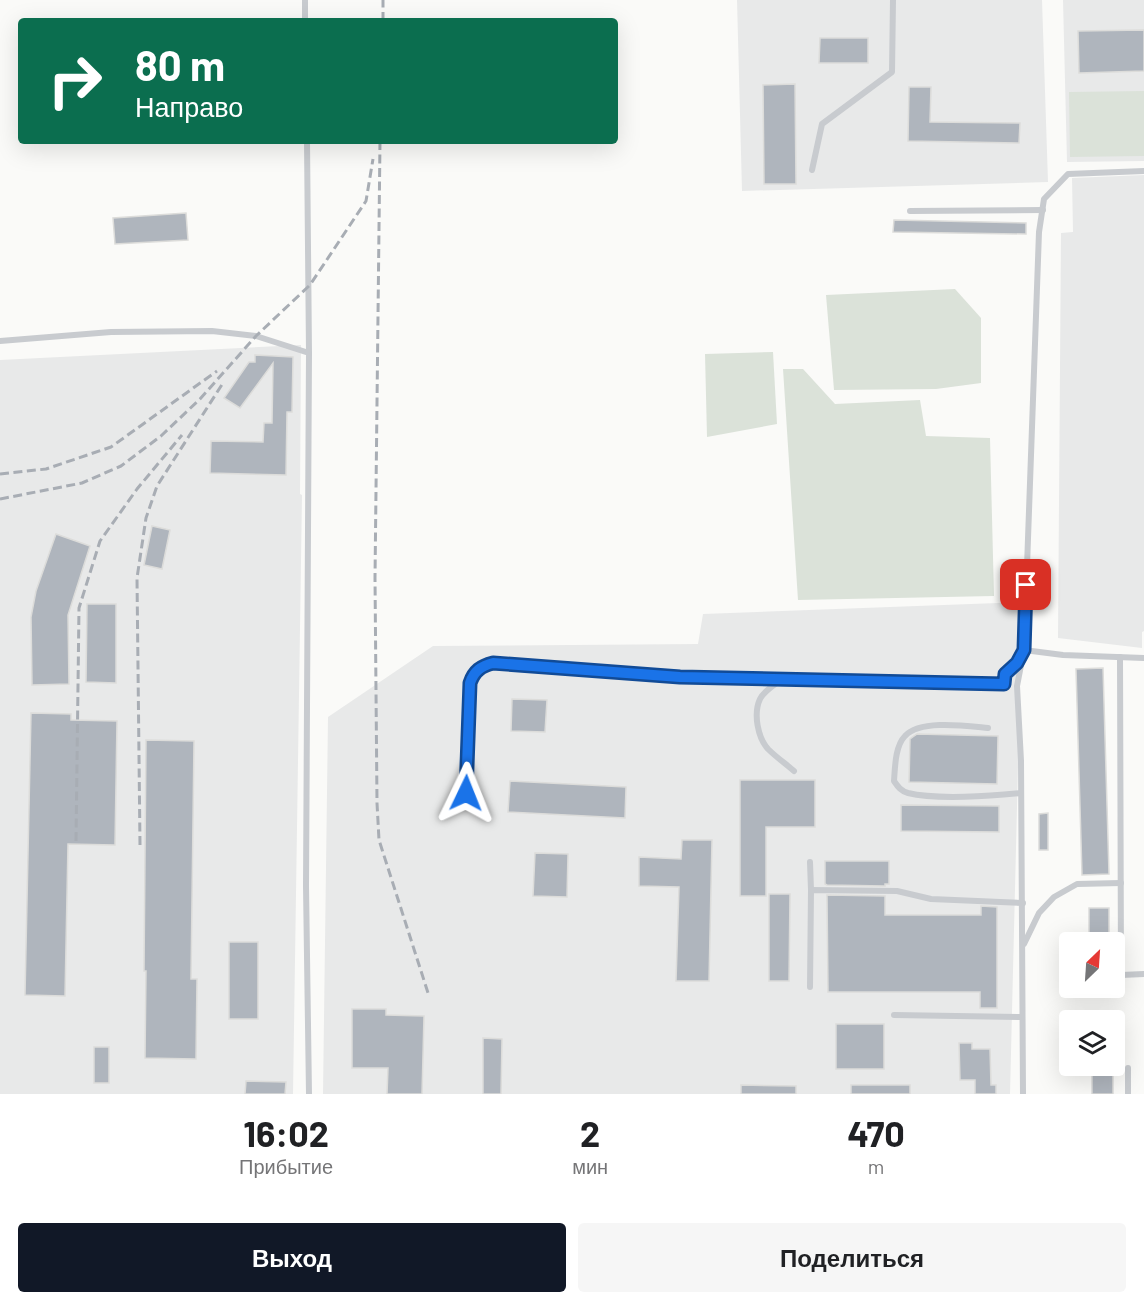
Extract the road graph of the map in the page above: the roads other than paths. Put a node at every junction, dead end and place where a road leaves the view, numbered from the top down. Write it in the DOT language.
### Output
graph roads {
  1 [pos="305,0"];
  2 [pos="893,0"];
  3 [pos="305,18"];
  4 [pos="307,144"];
  5 [pos="812,170"];
  6 [pos="1144,171"];
  7 [pos="1043,210"];
  8 [pos="910,211"];
  9 [pos="0,341"];
  10 [pos="309,353"];
  11 [pos="1024,650"];
  12 [pos="1120,657"];
  13 [pos="1144,658"];
  14 [pos="782,679"];
  15 [pos="1004,684"];
  16 [pos="1017,686"];
  17 [pos="988,728"];
  18 [pos="794,771"];
  19 [pos="466,793"];
  20 [pos="1022,793"];
  21 [pos="810,862"];
  22 [pos="1121,883"];
  23 [pos="811,890"];
  24 [pos="1023,903"];
  25 [pos="1022,947"];
  26 [pos="1144,974"];
  27 [pos="810,987"];
  28 [pos="894,1015"];
  29 [pos="1022,1017"];
  30 [pos="1128,1068"];
  31 [pos="309,1094"];
  32 [pos="1023,1094"];
  33 [pos="1128,1094"];
  1 -- 3 [label="lane"];
  2 -- 5 [label="lane"];
  4 -- 10 [label="lane"];
  6 -- 7 [label="lane"];
  7 -- 8 [label="lane"];
  7 -- 11 [label="lane"];
  9 -- 10 [label="lane"];
  10 -- 31 [label="lane"];
  11 -- 12 [label="lane"];
  11 -- 15 [label="lane"];
  11 -- 16 [label="lane"];
  12 -- 13 [label="lane"];
  12 -- 22 [label="lane"];
  14 -- 15 [label="lane"];
  14 -- 18 [label="lane"];
  14 -- 19 [label="lane"];
  15 -- 16 [label="lane"];
  16 -- 20 [label="lane"];
  17 -- 20 [label="lane"];
  20 -- 24 [label="lane"];
  21 -- 23 [label="lane"];
  22 -- 25 [label="lane"];
  22 -- 26 [label="lane"];
  23 -- 24 [label="lane"];
  23 -- 27 [label="lane"];
  24 -- 25 [label="lane"];
  25 -- 29 [label="lane"];
  28 -- 29 [label="lane"];
  29 -- 32 [label="lane"];
  30 -- 33 [label="lane"];
}
